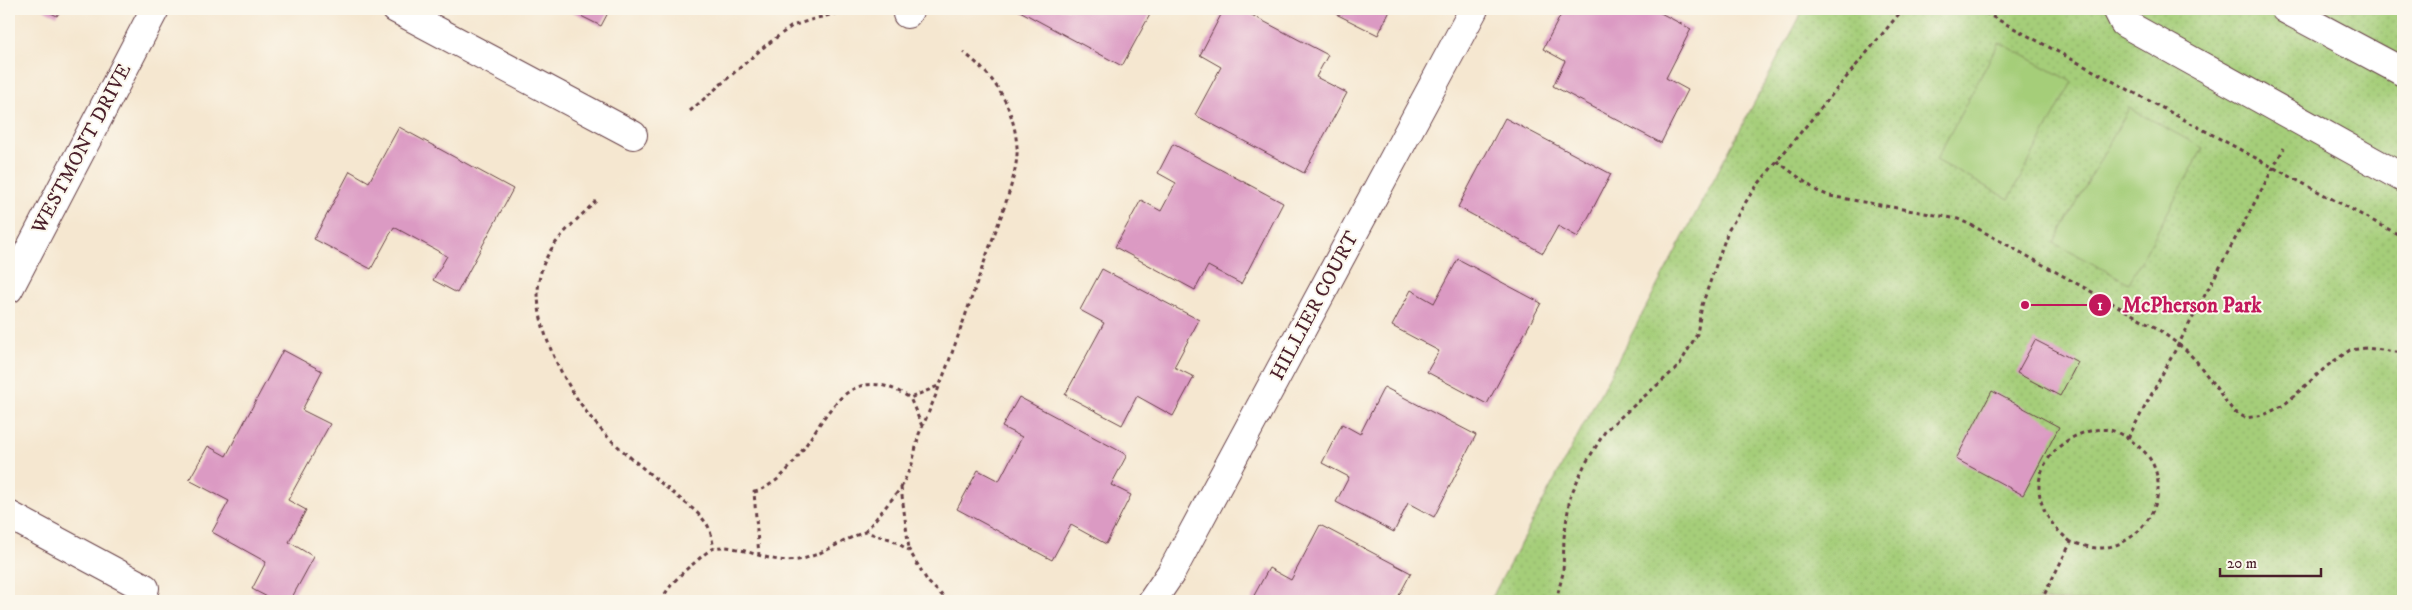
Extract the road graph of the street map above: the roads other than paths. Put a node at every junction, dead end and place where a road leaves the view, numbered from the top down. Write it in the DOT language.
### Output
graph roads {
  1 [pos="155,9"];
  2 [pos="396,9"];
  3 [pos="1474,9"];
  4 [pos="2117,9"];
  5 [pos="2285,9"];
  6 [pos="2403,72"];
  7 [pos="633,135"];
  8 [pos="2403,178"];
  9 [pos="9,289"];
  10 [pos="9,515"];
  11 [pos="145,588"];
  12 [pos="1152,601"];
  1 -- 9 [label="street, WESTMONT DRIVE"];
  2 -- 7 [label="street"];
  3 -- 12 [label="street, HILLIER COURT"];
  4 -- 8 [label="street"];
  5 -- 6 [label="street"];
  10 -- 11 [label="street"];
}
